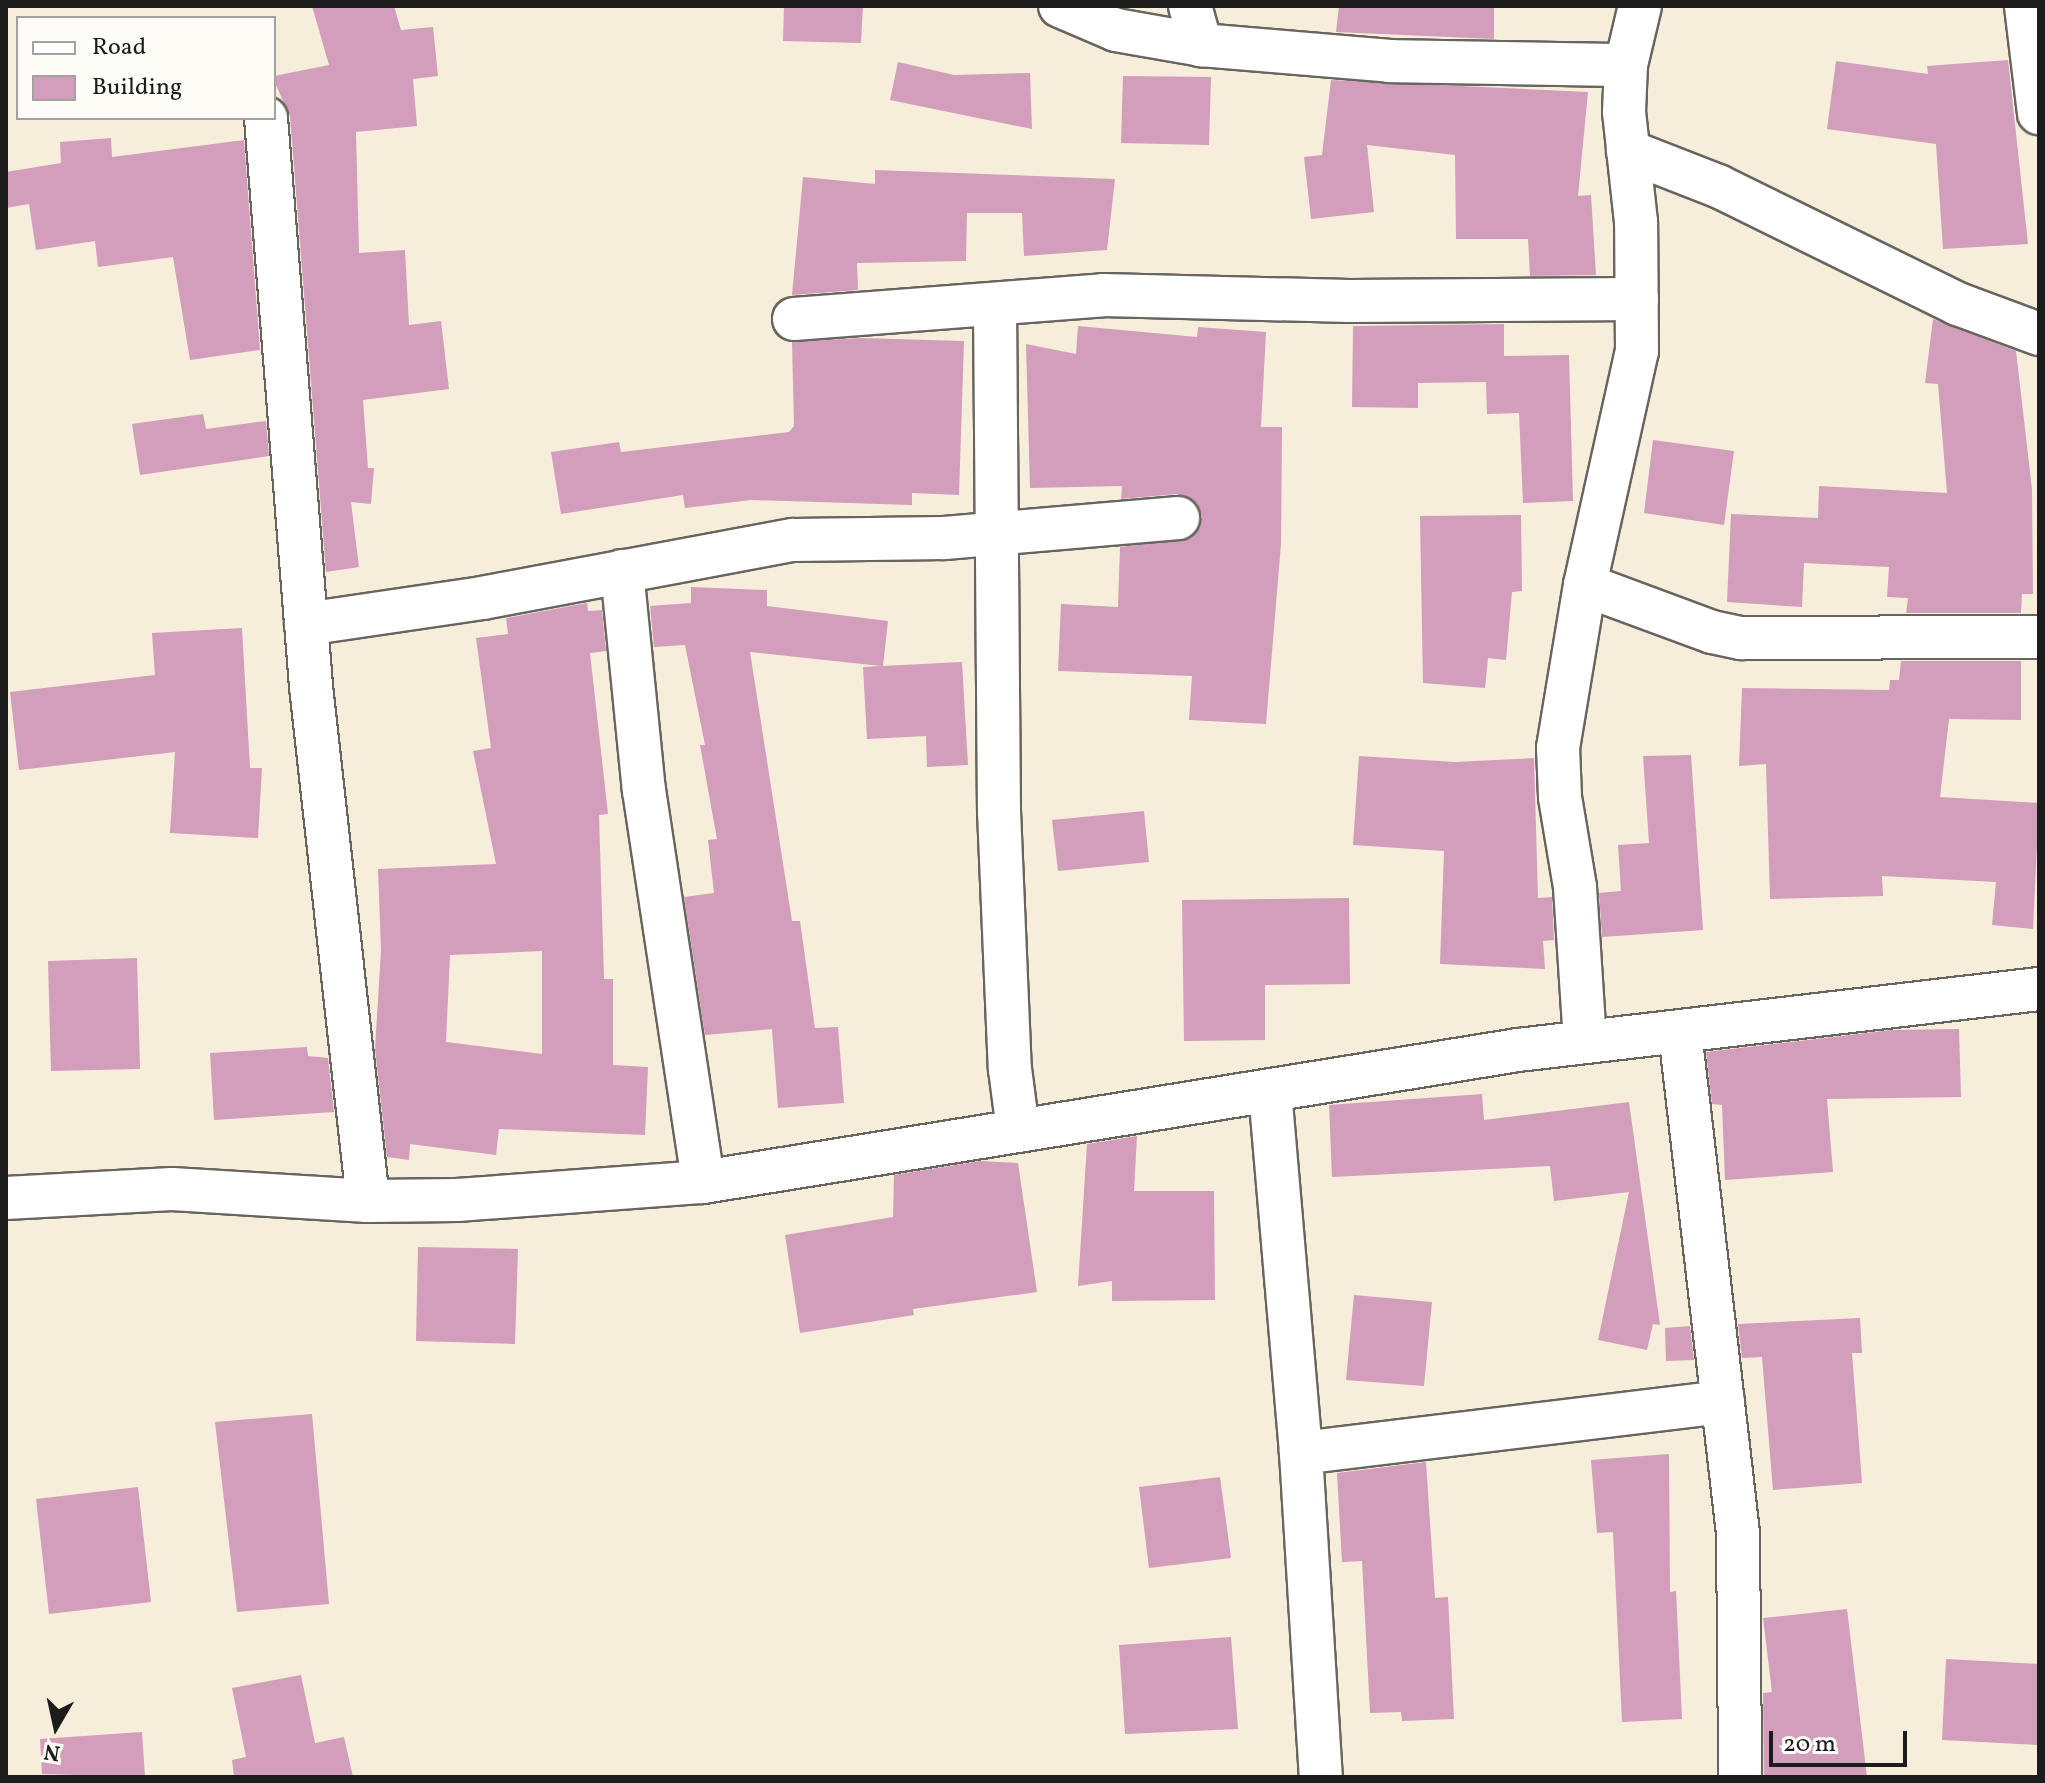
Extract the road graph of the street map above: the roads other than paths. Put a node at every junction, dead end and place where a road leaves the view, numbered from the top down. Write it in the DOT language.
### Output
graph roads {
  1 [pos="1060,6"];
  2 [pos="1640,6"];
  3 [pos="2026,6"];
  4 [pos="1195,25"];
  5 [pos="1626,65"];
  6 [pos="2039,113"];
  7 [pos="266,120"];
  8 [pos="1628,151"];
  9 [pos="1637,299"];
  10 [pos="995,304"];
  11 [pos="794,319"];
  12 [pos="2039,334"];
  13 [pos="1178,518"];
  14 [pos="1001,532"];
  15 [pos="622,571"];
  16 [pos="1585,585"];
  17 [pos="306,624"];
  18 [pos="2039,637"];
  19 [pos="2039,989"];
  20 [pos="1680,1032"];
  21 [pos="1585,1042"];
  22 [pos="1270,1091"];
  23 [pos="1018,1130"];
  24 [pos="703,1182"];
  25 [pos="6,1198"];
  26 [pos="368,1201"];
  27 [pos="1723,1402"];
  28 [pos="1301,1453"];
  29 [pos="1321,1777"];
  30 [pos="1740,1777"];
  1 -- 4 [label="street"];
  2 -- 5 [label="street"];
  3 -- 6 [label="street"];
  4 -- 5 [label="street"];
  5 -- 8 [label="street"];
  7 -- 17 [label="street"];
  8 -- 9 [label="street"];
  8 -- 12 [label="street"];
  9 -- 10 [label="street"];
  9 -- 16 [label="street"];
  10 -- 11 [label="street"];
  10 -- 14 [label="street"];
  13 -- 14 [label="street"];
  14 -- 15 [label="street"];
  14 -- 23 [label="street"];
  15 -- 17 [label="street"];
  15 -- 24 [label="street"];
  16 -- 18 [label="street"];
  16 -- 21 [label="street"];
  17 -- 26 [label="street"];
  19 -- 20 [label="street"];
  20 -- 21 [label="street"];
  20 -- 27 [label="street"];
  21 -- 22 [label="street"];
  22 -- 23 [label="street"];
  22 -- 28 [label="street"];
  23 -- 24 [label="street"];
  24 -- 26 [label="street"];
  25 -- 26 [label="street"];
  27 -- 28 [label="street"];
  27 -- 30 [label="street"];
  28 -- 29 [label="street"];
}
